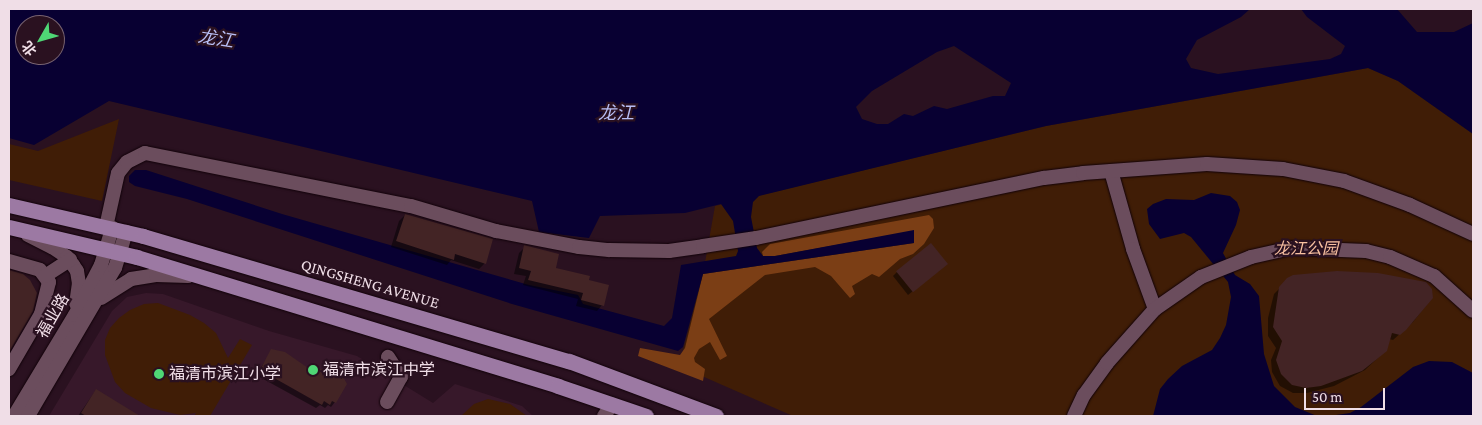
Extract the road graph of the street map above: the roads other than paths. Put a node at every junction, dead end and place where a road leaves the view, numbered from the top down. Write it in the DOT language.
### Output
graph roads {
  1 [pos="1110,171"];
  2 [pos="9,205"];
  3 [pos="10,228"];
  4 [pos="115,229"];
  5 [pos="1473,234"];
  6 [pos="113,251"];
  7 [pos="70,260"];
  8 [pos="9,261"];
  9 [pos="46,276"];
  10 [pos="201,277"];
  11 [pos="96,302"];
  12 [pos="1155,309"];
  13 [pos="1473,310"];
  14 [pos="75,315"];
  15 [pos="388,358"];
  16 [pos="9,370"];
  17 [pos="387,402"];
  18 [pos="608,410"];
  19 [pos="640,415"];
  20 [pos="14,416"];
  21 [pos="28,416"];
  22 [pos="716,416"];
  23 [pos="1074,416"];
  1 -- 4 [label="street, 福业路"];
  1 -- 5 [label="street, 福业路"];
  1 -- 12 [label="street"];
  2 -- 4 [label="main road, QINGSHENG AVENUE"];
  3 -- 6 [label="main road"];
  3 -- 7 [label="street"];
  4 -- 6 [label="street, 福业路"];
  4 -- 22 [label="main road, QINGSHENG AVENUE"];
  6 -- 10 [label="main road"];
  6 -- 11 [label="street, 福业路"];
  6 -- 14 [label="street, 福业路"];
  7 -- 9 [label="street"];
  7 -- 14 [label="street"];
  8 -- 9 [label="street"];
  9 -- 16 [label="street"];
  10 -- 11 [label="street"];
  10 -- 18 [label="main road"];
  11 -- 21 [label="street, 福业路"];
  12 -- 13 [label="street"];
  12 -- 23 [label="street"];
  14 -- 20 [label="street, 福业路"];
  15 -- 17 [label="street"];
  18 -- 19 [label="main road"];
}
